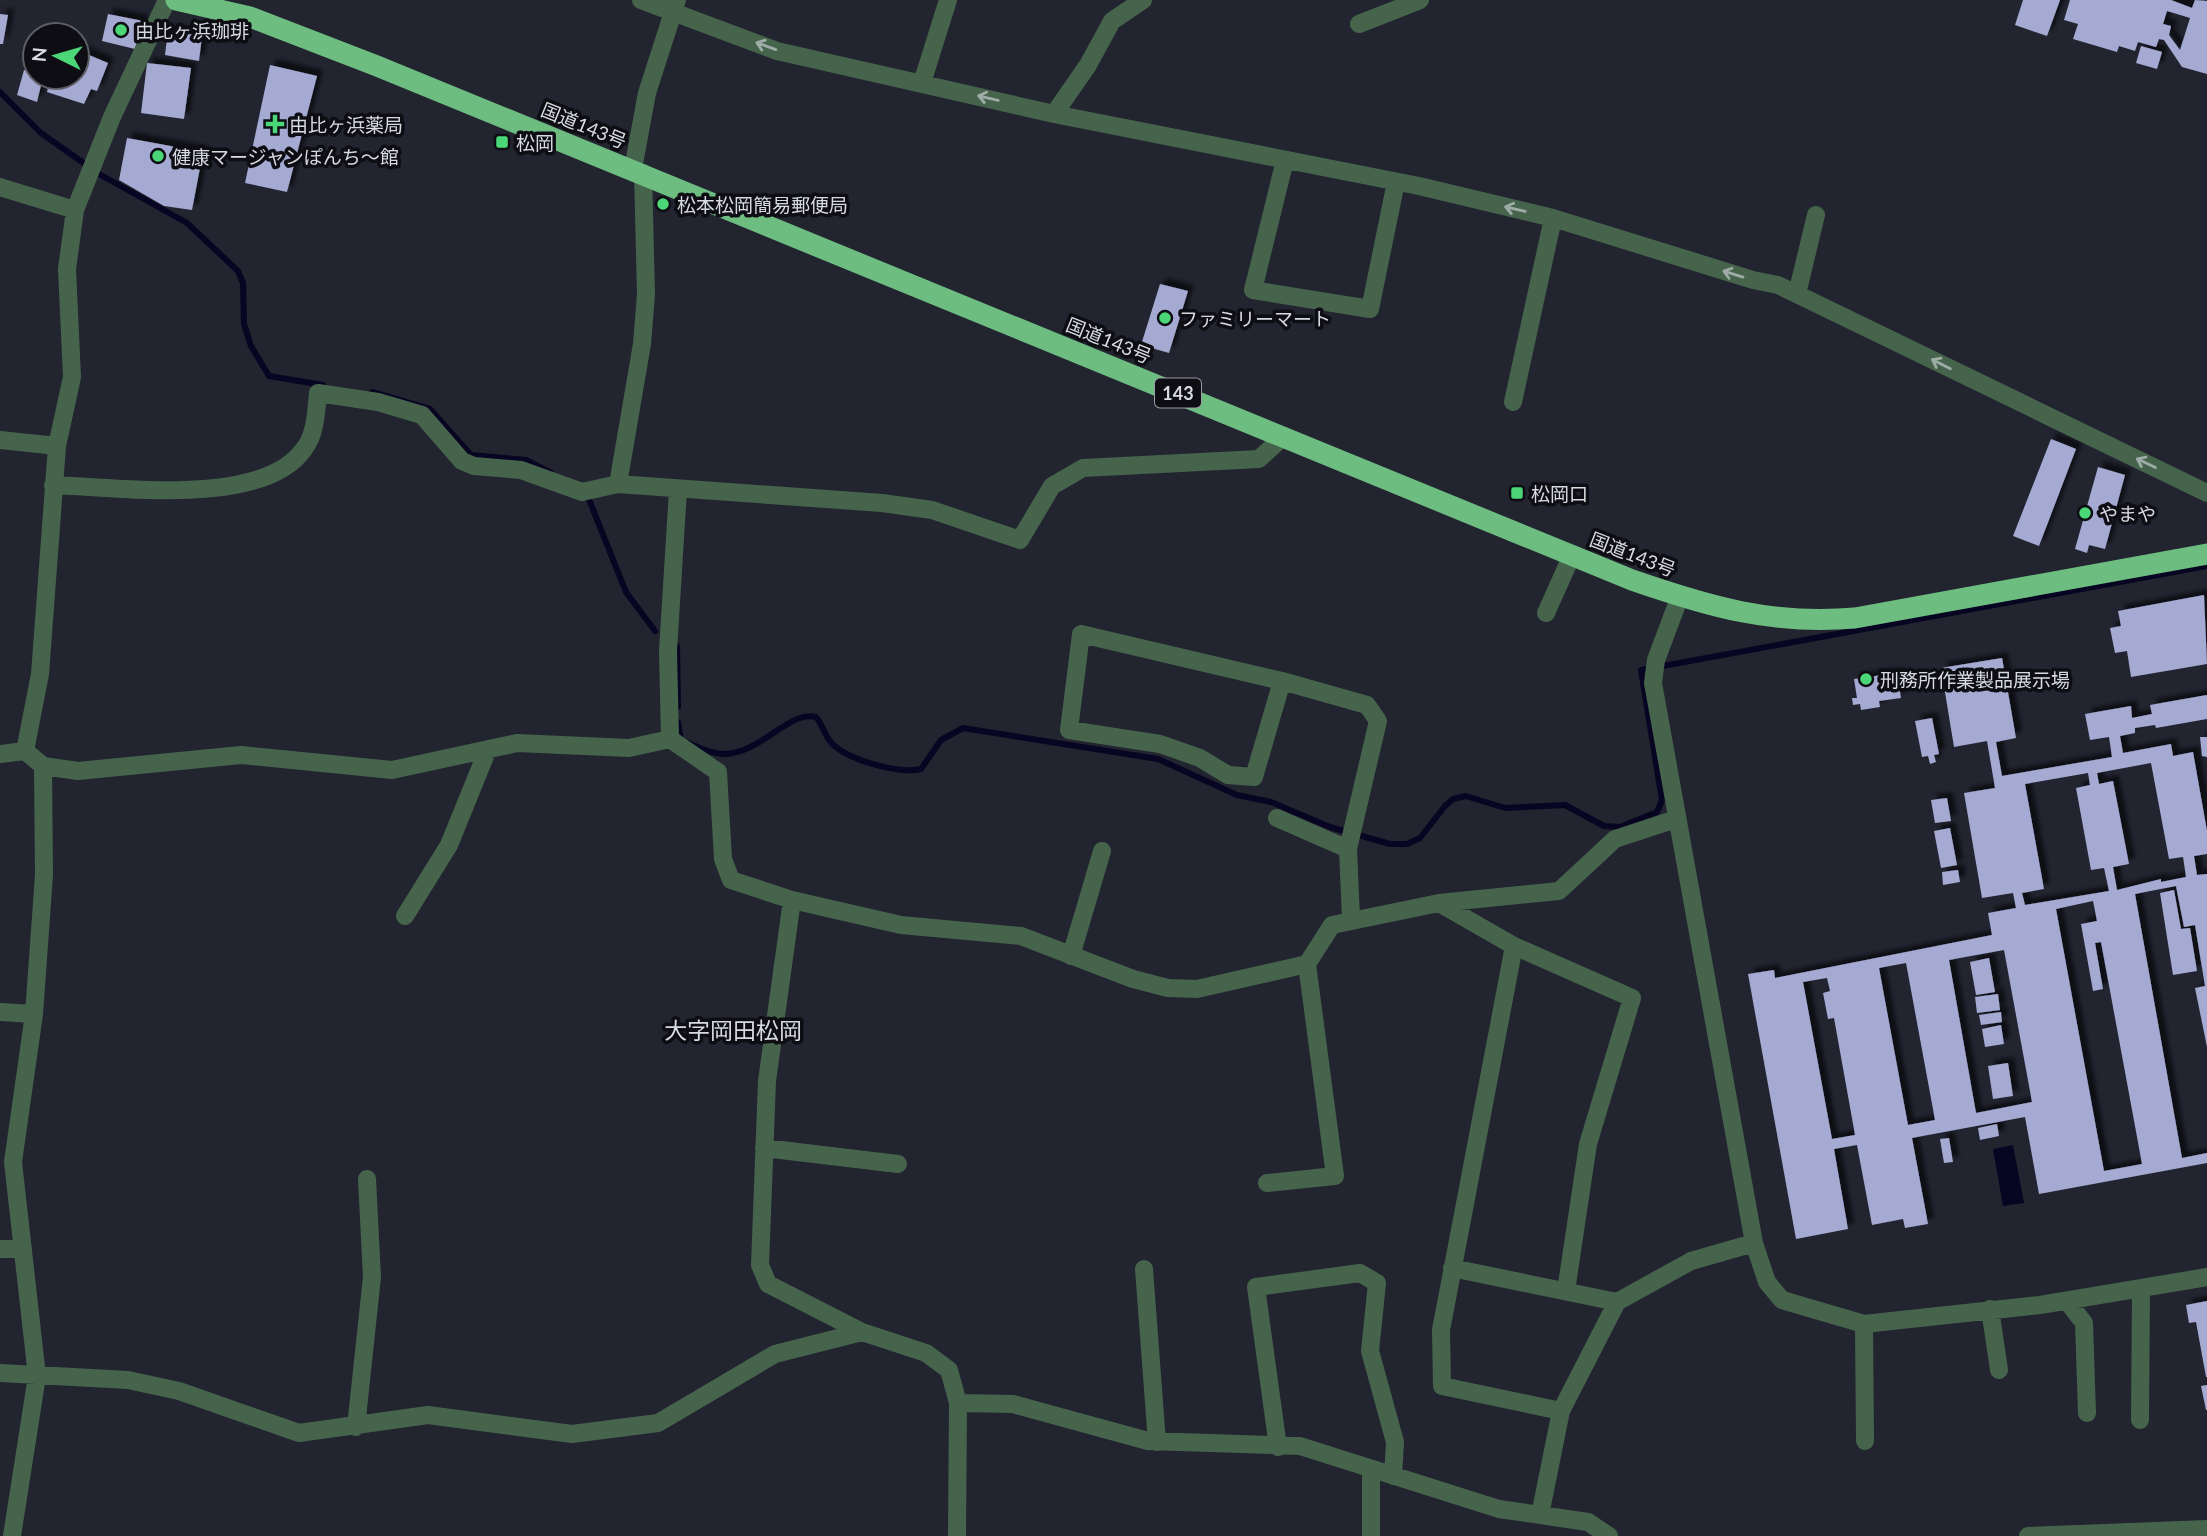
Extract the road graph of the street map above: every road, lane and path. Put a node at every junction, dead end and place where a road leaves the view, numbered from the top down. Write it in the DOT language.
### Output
graph roads {
  1 [pos="167,0"];
  2 [pos="176,0"];
  3 [pos="641,0"];
  4 [pos="948,0"];
  5 [pos="1140,0"];
  6 [pos="1420,0"];
  7 [pos="674,7"];
  8 [pos="1360,24"];
  9 [pos="922,83"];
  10 [pos="1054,114"];
  11 [pos="1285,160"];
  12 [pos="638,171"];
  13 [pos="1396,182"];
  14 [pos="0,187"];
  15 [pos="75,210"];
  16 [pos="1816,215"];
  17 [pos="1553,218"];
  18 [pos="1797,294"];
  19 [pos="1513,402"];
  20 [pos="1284,436"];
  21 [pos="0,440"];
  22 [pos="57,446"];
  23 [pos="618,484"];
  24 [pos="53,485"];
  25 [pos="678,490"];
  26 [pos="2207,493"];
  27 [pos="2207,554"];
  28 [pos="1572,555"];
  29 [pos="1680,596"];
  30 [pos="1546,613"];
  31 [pos="1282,681"];
  32 [pos="670,739"];
  33 [pos="488,749"];
  34 [pos="25,751"];
  35 [pos="0,754"];
  36 [pos="43,766"];
  37 [pos="1277,818"];
  38 [pos="1676,819"];
  39 [pos="1351,841"];
  40 [pos="1102,851"];
  41 [pos="792,900"];
  42 [pos="1439,903"];
  43 [pos="405,916"];
  44 [pos="1351,919"];
  45 [pos="1514,946"];
  46 [pos="1071,956"];
  47 [pos="1307,964"];
  48 [pos="0,1012"];
  49 [pos="34,1014"];
  50 [pos="764,1148"];
  51 [pos="898,1164"];
  52 [pos="367,1179"];
  53 [pos="1267,1183"];
  54 [pos="1754,1243"];
  55 [pos="0,1249"];
  56 [pos="23,1249"];
  57 [pos="1452,1268"];
  58 [pos="1144,1269"];
  59 [pos="2207,1277"];
  60 [pos="2141,1289"];
  61 [pos="1566,1291"];
  62 [pos="2067,1301"];
  63 [pos="1617,1302"];
  64 [pos="1990,1309"];
  65 [pos="1864,1324"];
  66 [pos="862,1332"];
  67 [pos="1999,1370"];
  68 [pos="0,1373"];
  69 [pos="37,1376"];
  70 [pos="958,1403"];
  71 [pos="1561,1411"];
  72 [pos="2087,1412"];
  73 [pos="2140,1420"];
  74 [pos="356,1427"];
  75 [pos="1865,1441"];
  76 [pos="1157,1442"];
  77 [pos="1278,1447"];
  78 [pos="1371,1469"];
  79 [pos="1393,1476"];
  80 [pos="1540,1515"];
  81 [pos="2207,1529"];
  82 [pos="2120,1534"];
  83 [pos="12,1536"];
  84 [pos="957,1536"];
  85 [pos="1371,1536"];
  86 [pos="1609,1536"];
  87 [pos="2028,1536"];
  1 -- 15 [label="street"];
  2 -- 12 [label="highway, 国道143号 / 143"];
  3 -- 7 [label="street"];
  4 -- 9 [label="street"];
  5 -- 10 [label="street"];
  6 -- 8 [label="street"];
  9 -- 7 [label="street, one-way"];
  7 -- 12 [label="street"];
  10 -- 9 [label="street, one-way"];
  10 -- 11 [label="street"];
  11 -- 13 [label="street"];
  11 -- 13 [label="street"];
  12 -- 20 [label="highway, 国道143号 / 143"];
  12 -- 23 [label="street"];
  17 -- 13 [label="street, one-way"];
  14 -- 15 [label="street"];
  15 -- 22 [label="street"];
  16 -- 18 [label="street"];
  18 -- 17 [label="street, one-way"];
  17 -- 19 [label="street"];
  26 -- 18 [label="street, one-way"];
  20 -- 25 [label="street"];
  20 -- 28 [label="highway, 国道143号 / 143"];
  21 -- 22 [label="street"];
  22 -- 24 [label="street"];
  23 -- 24 [label="street"];
  23 -- 25 [label="street"];
  24 -- 34 [label="street"];
  25 -- 32 [label="street"];
  27 -- 29 [label="highway, 国道143号 / 143"];
  28 -- 29 [label="highway, 国道143号 / 143"];
  28 -- 30 [label="street"];
  29 -- 38 [label="street"];
  31 -- 31 [label="street"];
  31 -- 39 [label="street"];
  32 -- 33 [label="street"];
  32 -- 41 [label="street"];
  33 -- 36 [label="street"];
  33 -- 43 [label="street"];
  34 -- 35 [label="street"];
  34 -- 36 [label="street"];
  36 -- 49 [label="street"];
  37 -- 39 [label="street"];
  38 -- 42 [label="street"];
  38 -- 54 [label="street"];
  39 -- 44 [label="street"];
  40 -- 46 [label="street"];
  41 -- 46 [label="street"];
  41 -- 50 [label="street"];
  42 -- 44 [label="street"];
  42 -- 45 [label="street"];
  44 -- 47 [label="street"];
  45 -- 57 [label="street"];
  45 -- 61 [label="street"];
  46 -- 47 [label="street"];
  47 -- 53 [label="street"];
  48 -- 49 [label="street"];
  49 -- 56 [label="street"];
  50 -- 51 [label="street"];
  50 -- 66 [label="street"];
  52 -- 74 [label="street"];
  54 -- 63 [label="street"];
  54 -- 65 [label="street"];
  55 -- 56 [label="street"];
  56 -- 69 [label="street"];
  57 -- 61 [label="street"];
  57 -- 71 [label="street"];
  58 -- 76 [label="street"];
  59 -- 60 [label="street"];
  60 -- 62 [label="street"];
  60 -- 73 [label="street"];
  61 -- 63 [label="street"];
  62 -- 64 [label="street"];
  62 -- 72 [label="street"];
  63 -- 71 [label="street"];
  64 -- 65 [label="street"];
  64 -- 67 [label="street"];
  65 -- 75 [label="street"];
  66 -- 70 [label="street"];
  66 -- 74 [label="street"];
  68 -- 69 [label="street"];
  69 -- 74 [label="street"];
  69 -- 83 [label="street"];
  70 -- 76 [label="street"];
  70 -- 84 [label="street"];
  71 -- 80 [label="street"];
  76 -- 77 [label="street"];
  77 -- 78 [label="street"];
  77 -- 79 [label="street"];
  78 -- 79 [label="street"];
  78 -- 85 [label="street"];
  79 -- 80 [label="street"];
  80 -- 86 [label="street"];
  81 -- 82 [label="street"];
  82 -- 87 [label="street"];
}
